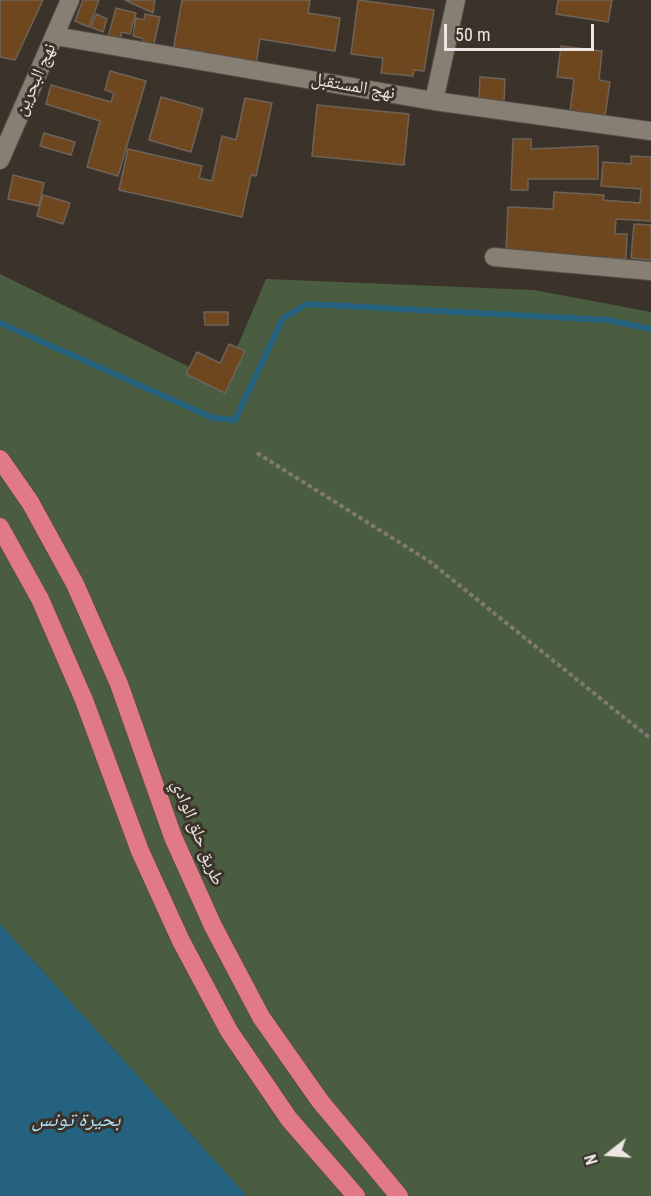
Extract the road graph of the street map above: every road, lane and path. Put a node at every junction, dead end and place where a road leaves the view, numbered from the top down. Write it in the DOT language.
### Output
graph roads {
  1 [pos="70,0"];
  2 [pos="456,0"];
  3 [pos="56,36"];
  4 [pos="434,101"];
  5 [pos="651,131"];
  6 [pos="0,160"];
  7 [pos="494,257"];
  8 [pos="651,271"];
  9 [pos="258,453"];
  10 [pos="0,459"];
  11 [pos="0,526"];
  12 [pos="651,739"];
  13 [pos="356,1196"];
  14 [pos="399,1196"];
  1 -- 3 [label="street, نهج البحرين"];
  2 -- 4 [label="street"];
  3 -- 4 [label="street, نهج المستقبل"];
  3 -- 6 [label="street, نهج البحرين"];
  4 -- 5 [label="street, نهج المستقبل"];
  7 -- 8 [label="street"];
  9 -- 12 [label="path"];
  10 -- 14 [label="highway, طريق حلق الوادي"];
  11 -- 13 [label="highway"];
}
